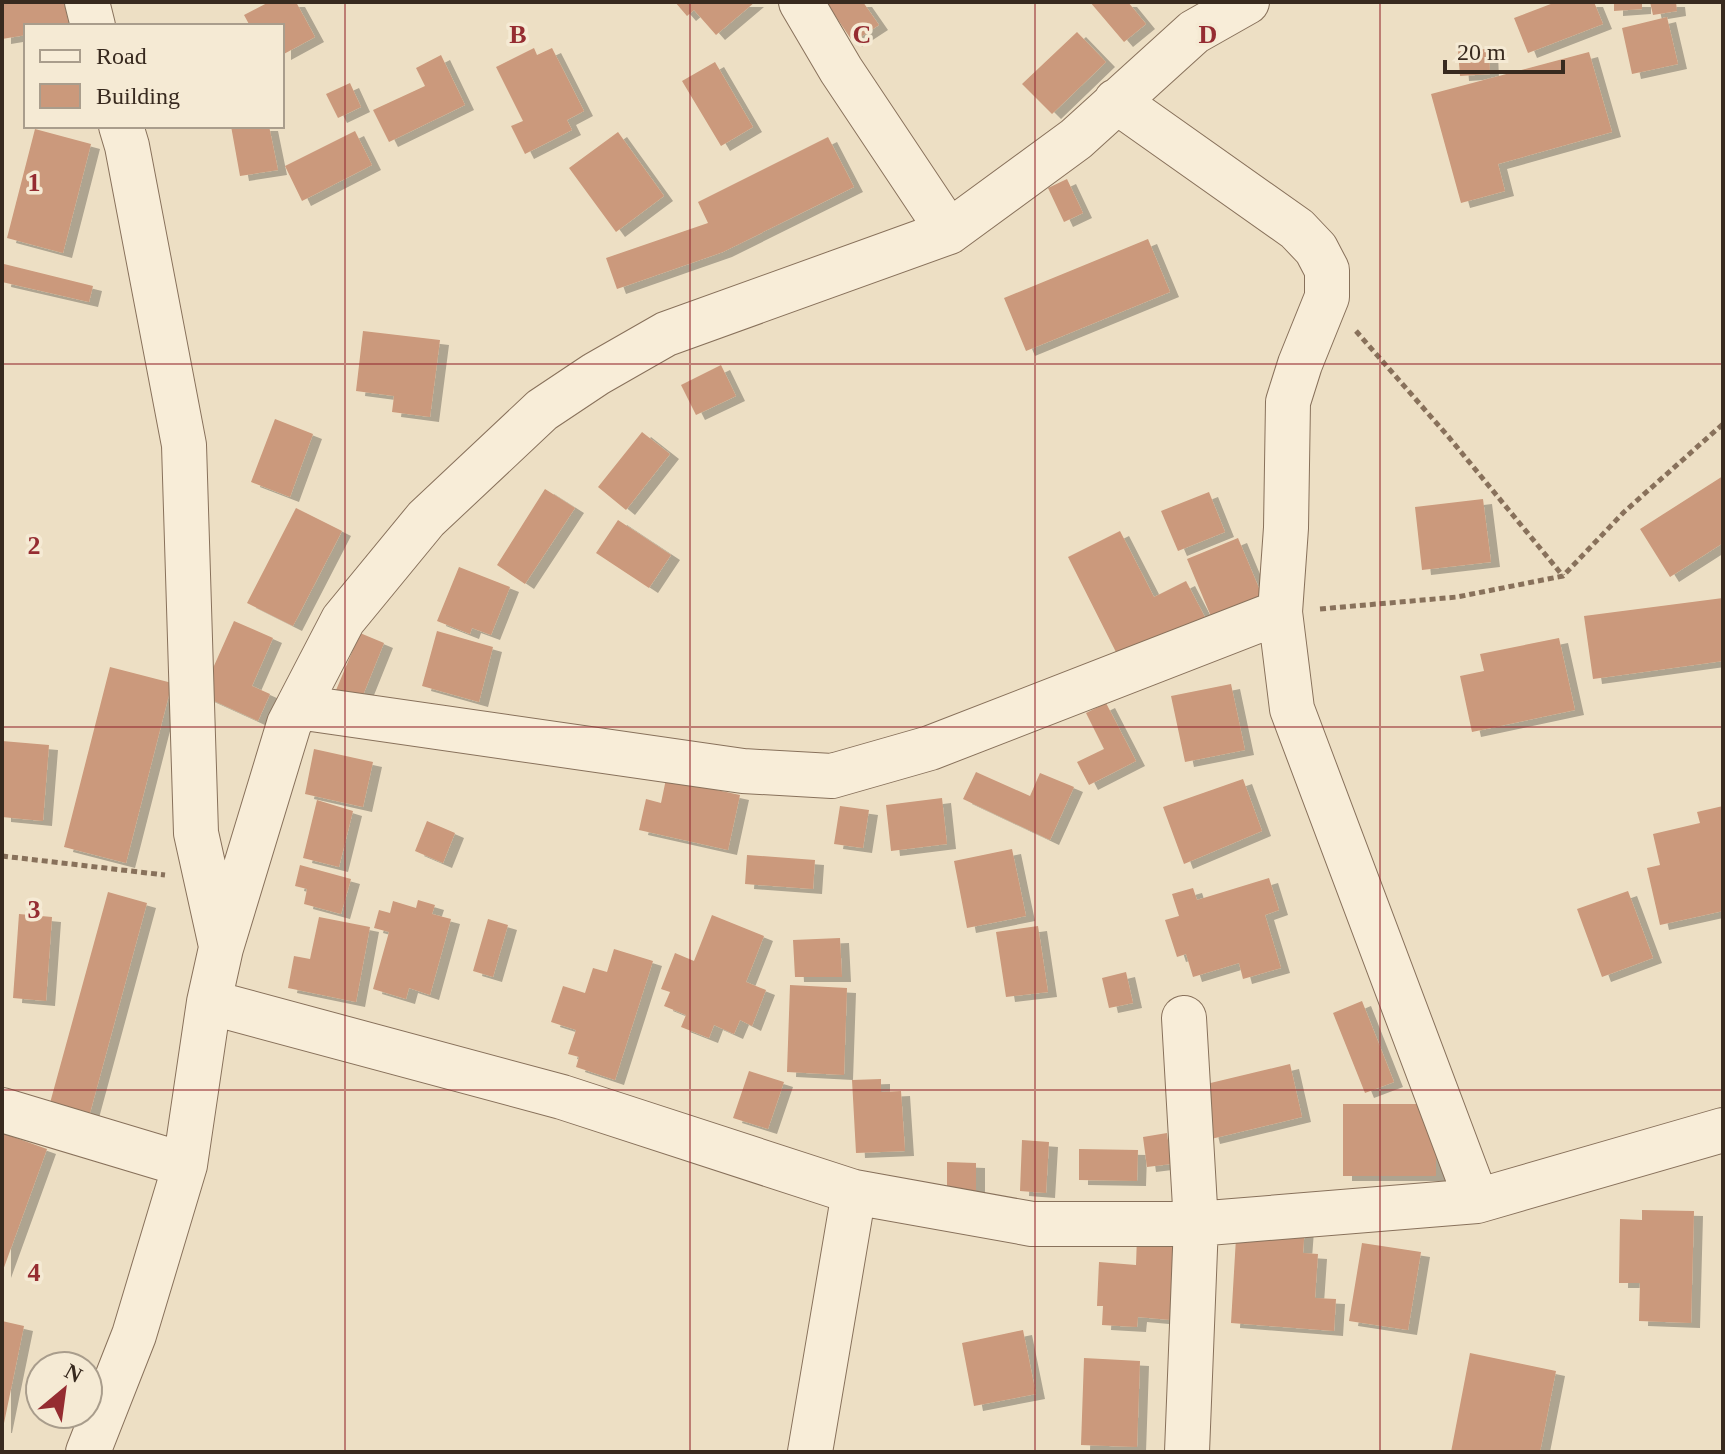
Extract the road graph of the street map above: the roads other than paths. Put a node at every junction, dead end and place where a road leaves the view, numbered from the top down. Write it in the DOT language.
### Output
graph roads {
  1 [pos="87,2"];
  2 [pos="801,2"];
  3 [pos="1247,2"];
  4 [pos="92,24"];
  5 [pos="1116,101"];
  6 [pos="122,128"];
  7 [pos="949,232"];
  8 [pos="1280,612"];
  9 [pos="298,707"];
  10 [pos="221,948"];
  11 [pos="209,1002"];
  12 [pos="1184,1018"];
  13 [pos="2,1110"];
  14 [pos="1723,1130"];
  15 [pos="185,1165"];
  16 [pos="854,1192"];
  17 [pos="1477,1201"];
  18 [pos="1196,1224"];
  19 [pos="88,1452"];
  20 [pos="810,1452"];
  21 [pos="1187,1452"];
  1 -- 4 [label="street"];
  2 -- 7 [label="street"];
  3 -- 5 [label="street"];
  5 -- 7 [label="street"];
  5 -- 8 [label="street"];
  6 -- 10 [label="street"];
  7 -- 9 [label="street"];
  8 -- 9 [label="street"];
  8 -- 17 [label="street"];
  9 -- 10 [label="street"];
  10 -- 11 [label="street"];
  11 -- 15 [label="street"];
  11 -- 16 [label="street"];
  12 -- 18 [label="street"];
  13 -- 15 [label="street"];
  14 -- 17 [label="street"];
  15 -- 19 [label="street"];
  16 -- 18 [label="street"];
  16 -- 20 [label="street"];
  17 -- 18 [label="street"];
  18 -- 21 [label="street"];
}
